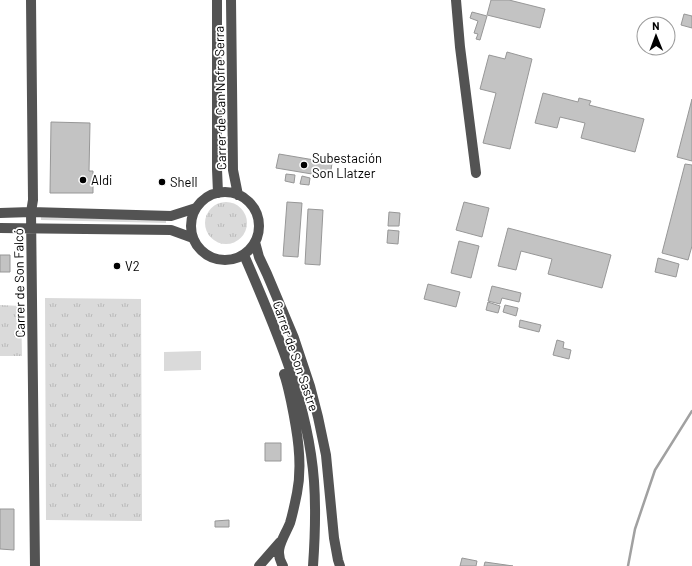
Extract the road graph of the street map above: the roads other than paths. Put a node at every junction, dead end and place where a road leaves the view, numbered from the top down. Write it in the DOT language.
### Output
graph roads {
  1 [pos="31,0"];
  2 [pos="217,0"];
  3 [pos="231,0"];
  4 [pos="456,0"];
  5 [pos="476,173"];
  6 [pos="218,192"];
  7 [pos="238,195"];
  8 [pos="196,208"];
  9 [pos="31,212"];
  10 [pos="0,213"];
  11 [pos="0,228"];
  12 [pos="31,228"];
  13 [pos="193,238"];
  14 [pos="255,242"];
  15 [pos="244,255"];
  16 [pos="273,323"];
  17 [pos="283,537"];
  18 [pos="339,564"];
  19 [pos="313,565"];
  20 [pos="35,566"];
  21 [pos="259,566"];
  22 [pos="283,566"];
  1 -- 9 [label="street, Carrer de Son Falcó"];
  2 -- 6 [label="street, Carrer de Can Nofre Serra"];
  3 -- 7 [label="street, Carrer de Can Nofre Serra"];
  4 -- 5 [label="street"];
  6 -- 7 [label="street"];
  6 -- 8 [label="street"];
  7 -- 14 [label="street"];
  8 -- 9 [label="street"];
  8 -- 13 [label="street"];
  9 -- 10 [label="street"];
  9 -- 12 [label="street, Carrer de Son Falcó"];
  11 -- 12 [label="street"];
  12 -- 13 [label="street"];
  12 -- 20 [label="street, Carrer de Son Falcó"];
  13 -- 15 [label="street"];
  14 -- 15 [label="street"];
  14 -- 18 [label="street"];
  15 -- 16 [label="street, Carrer de Son Sastre"];
  16 -- 17 [label="street"];
  16 -- 19 [label="street, Carrer de Son Sastre"];
  17 -- 21 [label="street"];
  17 -- 22 [label="street"];
}
